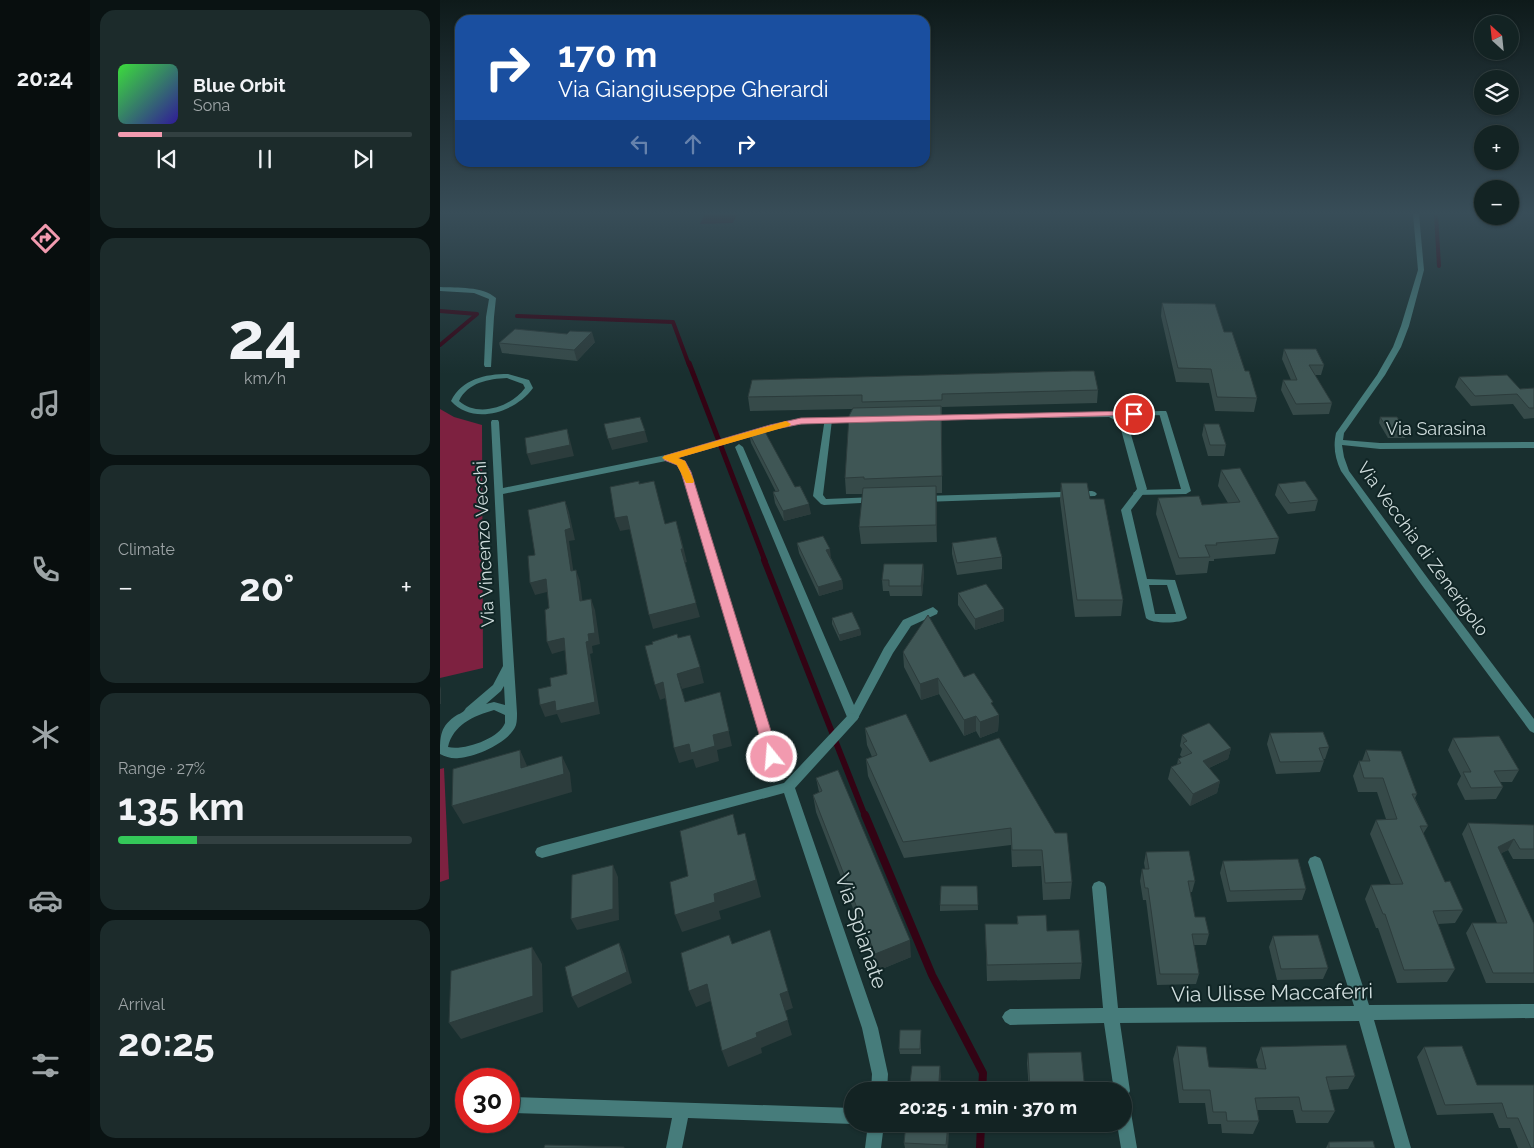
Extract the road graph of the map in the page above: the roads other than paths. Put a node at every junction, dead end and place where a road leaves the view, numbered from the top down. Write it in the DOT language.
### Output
graph roads {
  1 [pos="1421,268"];
  2 [pos="440,290"];
  3 [pos="488,365"];
  4 [pos="502,376"];
  5 [pos="475,382"];
  6 [pos="510,405"];
  7 [pos="480,412"];
  8 [pos="1112,414"];
  9 [pos="918,418"];
  10 [pos="870,419"];
  11 [pos="828,420"];
  12 [pos="495,422"];
  13 [pos="1338,442"];
  14 [pos="738,443"];
  15 [pos="1534,445"];
  16 [pos="671,459"];
  17 [pos="499,492"];
  18 [pos="1138,493"];
  19 [pos="1092,494"];
  20 [pos="914,499"];
  21 [pos="884,500"];
  22 [pos="1142,582"];
  23 [pos="933,611"];
  24 [pos="509,665"];
  25 [pos="511,713"];
  26 [pos="466,714"];
  27 [pos="853,717"];
  28 [pos="1534,728"];
  29 [pos="772,757"];
  30 [pos="788,787"];
  31 [pos="542,852"];
  32 [pos="1316,862"];
  33 [pos="1099,888"];
  34 [pos="1534,1011"];
  35 [pos="1364,1013"];
  36 [pos="1111,1016"];
  37 [pos="1010,1017"];
  38 [pos="880,1082"];
  39 [pos="1121,1082"];
  40 [pos="520,1105"];
  41 [pos="682,1110"];
  42 [pos="844,1116"];
  43 [pos="875,1132"];
  44 [pos="1127,1132"];
  45 [pos="674,1148"];
  46 [pos="873,1148"];
  47 [pos="1129,1148"];
  48 [pos="1403,1148"];
  1 -- 13 [label="street"];
  2 -- 3 [label="street"];
  3 -- 4 [label="street"];
  3 -- 5 [label="street"];
  4 -- 5 [label="street"];
  4 -- 6 [label="street"];
  5 -- 7 [label="street"];
  6 -- 7 [label="street"];
  6 -- 12 [label="street"];
  7 -- 12 [label="street"];
  8 -- 9 [label="street"];
  8 -- 18 [label="street"];
  8 -- 18 [label="street"];
  10 -- 11 [label="street"];
  11 -- 14 [label="street"];
  11 -- 21 [label="street"];
  12 -- 17 [label="street, Via Vincenzo Vecchi"];
  13 -- 15 [label="street, Via Sarasina"];
  13 -- 28 [label="street, Via Vecchia di Zenerigolo"];
  14 -- 16 [label="street"];
  14 -- 27 [label="street"];
  16 -- 17 [label="street"];
  16 -- 29 [label="street"];
  17 -- 24 [label="street, Via Vincenzo Vecchi"];
  18 -- 22 [label="street"];
  19 -- 20 [label="street"];
  22 -- 22 [label="street"];
  23 -- 27 [label="street"];
  24 -- 25 [label="street, Via Vincenzo Vecchi"];
  24 -- 26 [label="street"];
  25 -- 26 [label="street"];
  25 -- 26 [label="street"];
  27 -- 30 [label="street"];
  30 -- 31 [label="street"];
  30 -- 38 [label="street, Via Spianate"];
  32 -- 35 [label="street"];
  33 -- 36 [label="street"];
  34 -- 35 [label="street, Via Ulisse Maccaferri"];
  35 -- 36 [label="street, Via Ulisse Maccaferri"];
  35 -- 48 [label="street"];
  36 -- 37 [label="street, Via Ulisse Maccaferri"];
  36 -- 39 [label="street"];
  40 -- 41 [label="street"];
  41 -- 42 [label="street"];
  41 -- 45 [label="street"];
  43 -- 46 [label="street"];
  44 -- 47 [label="street"];
}
